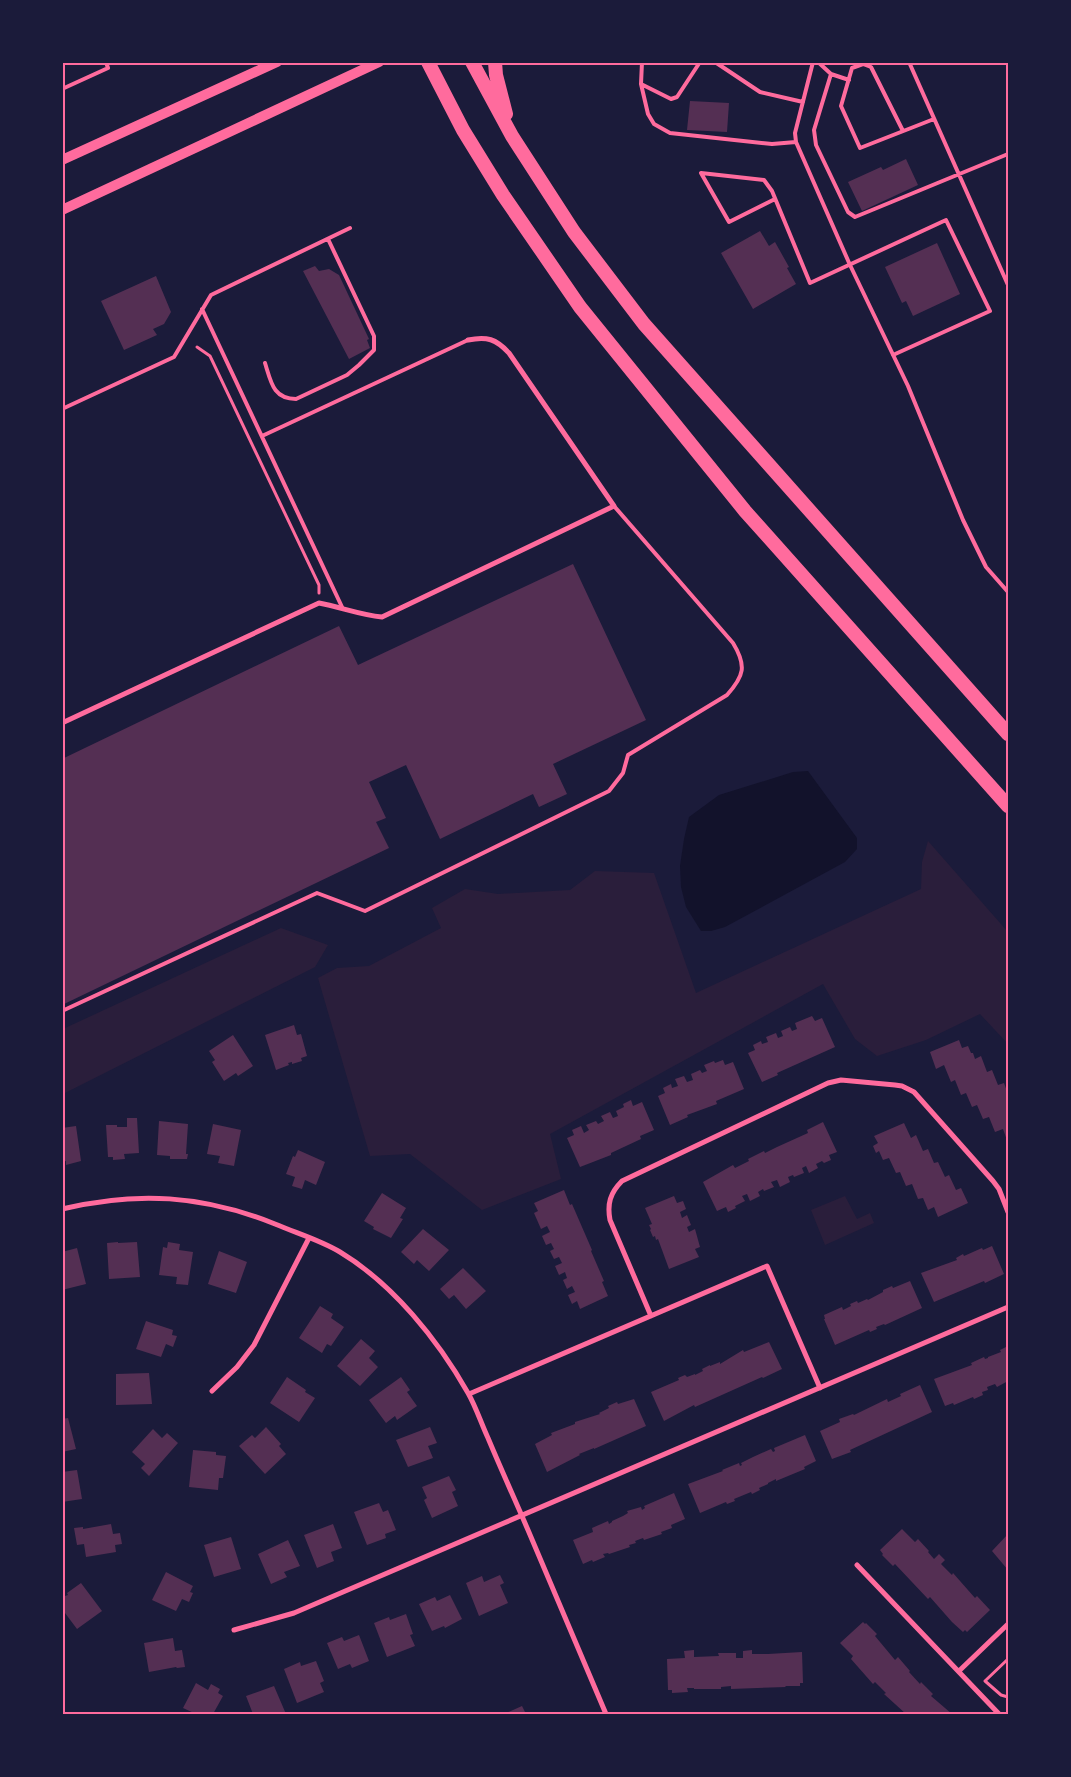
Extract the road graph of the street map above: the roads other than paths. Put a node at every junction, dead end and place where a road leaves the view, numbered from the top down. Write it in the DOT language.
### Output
graph roads {
  1 [pos="106,62"];
  2 [pos="277,62"];
  3 [pos="379,62"];
  4 [pos="428,62"];
  5 [pos="472,62"];
  6 [pos="495,62"];
  7 [pos="642,62"];
  8 [pos="700,62"];
  9 [pos="715,62"];
  10 [pos="813,62"];
  11 [pos="818,62"];
  12 [pos="908,62"];
  13 [pos="831,74"];
  14 [pos="848,80"];
  15 [pos="641,84"];
  16 [pos="62,89"];
  17 [pos="803,102"];
  18 [pos="934,119"];
  19 [pos="903,131"];
  20 [pos="512,136"];
  21 [pos="796,142"];
  22 [pos="1008,154"];
  23 [pos="62,160"];
  24 [pos="959,175"];
  25 [pos="775,199"];
  26 [pos="62,210"];
  27 [pos="350,228"];
  28 [pos="328,239"];
  29 [pos="850,265"];
  30 [pos="1008,285"];
  31 [pos="202,309"];
  32 [pos="468,340"];
  33 [pos="893,354"];
  34 [pos="264,363"];
  35 [pos="62,409"];
  36 [pos="262,436"];
  37 [pos="614,506"];
  38 [pos="1008,592"];
  39 [pos="342,607"];
  40 [pos="62,723"];
  41 [pos="1008,734"];
  42 [pos="1008,806"];
  43 [pos="62,1011"];
  44 [pos="62,1209"];
  45 [pos="1008,1212"];
  46 [pos="309,1238"];
  47 [pos="1008,1306"];
  48 [pos="651,1316"];
  49 [pos="820,1388"];
  50 [pos="212,1391"];
  51 [pos="469,1394"];
  52 [pos="522,1516"];
  53 [pos="856,1565"];
  54 [pos="1008,1624"];
  55 [pos="234,1630"];
  56 [pos="959,1671"];
  57 [pos="606,1714"];
  58 [pos="999,1714"];
  1 -- 16 [label="lane"];
  2 -- 23 [label="main road"];
  3 -- 26 [label="main road"];
  4 -- 42 [label="highway"];
  5 -- 20 [label="highway"];
  6 -- 20 [label="highway"];
  7 -- 15 [label="lane"];
  8 -- 15 [label="lane"];
  9 -- 17 [label="lane"];
  10 -- 17 [label="lane"];
  11 -- 13 [label="lane"];
  12 -- 18 [label="lane"];
  13 -- 14 [label="lane"];
  13 -- 24 [label="lane"];
  14 -- 19 [label="lane"];
  14 -- 19 [label="lane"];
  15 -- 21 [label="lane"];
  17 -- 21 [label="lane"];
  18 -- 19 [label="lane"];
  18 -- 24 [label="lane"];
  20 -- 41 [label="highway"];
  21 -- 29 [label="lane"];
  22 -- 24 [label="lane"];
  24 -- 30 [label="lane"];
  25 -- 25 [label="lane"];
  25 -- 29 [label="lane"];
  27 -- 28 [label="lane"];
  28 -- 31 [label="lane"];
  28 -- 34 [label="lane"];
  29 -- 33 [label="lane"];
  29 -- 33 [label="lane"];
  31 -- 35 [label="lane"];
  31 -- 36 [label="lane"];
  32 -- 36 [label="lane"];
  32 -- 37 [label="street"];
  33 -- 38 [label="lane"];
  36 -- 39 [label="lane"];
  37 -- 39 [label="street"];
  37 -- 43 [label="lane"];
  39 -- 40 [label="street"];
  44 -- 46 [label="street"];
  45 -- 48 [label="street"];
  46 -- 50 [label="street"];
  46 -- 51 [label="street"];
  47 -- 49 [label="street"];
  48 -- 49 [label="street"];
  48 -- 51 [label="street"];
  49 -- 52 [label="street"];
  51 -- 52 [label="street"];
  52 -- 55 [label="street"];
  52 -- 57 [label="street"];
  53 -- 56 [label="street"];
  54 -- 56 [label="street"];
  56 -- 58 [label="street"];
}
